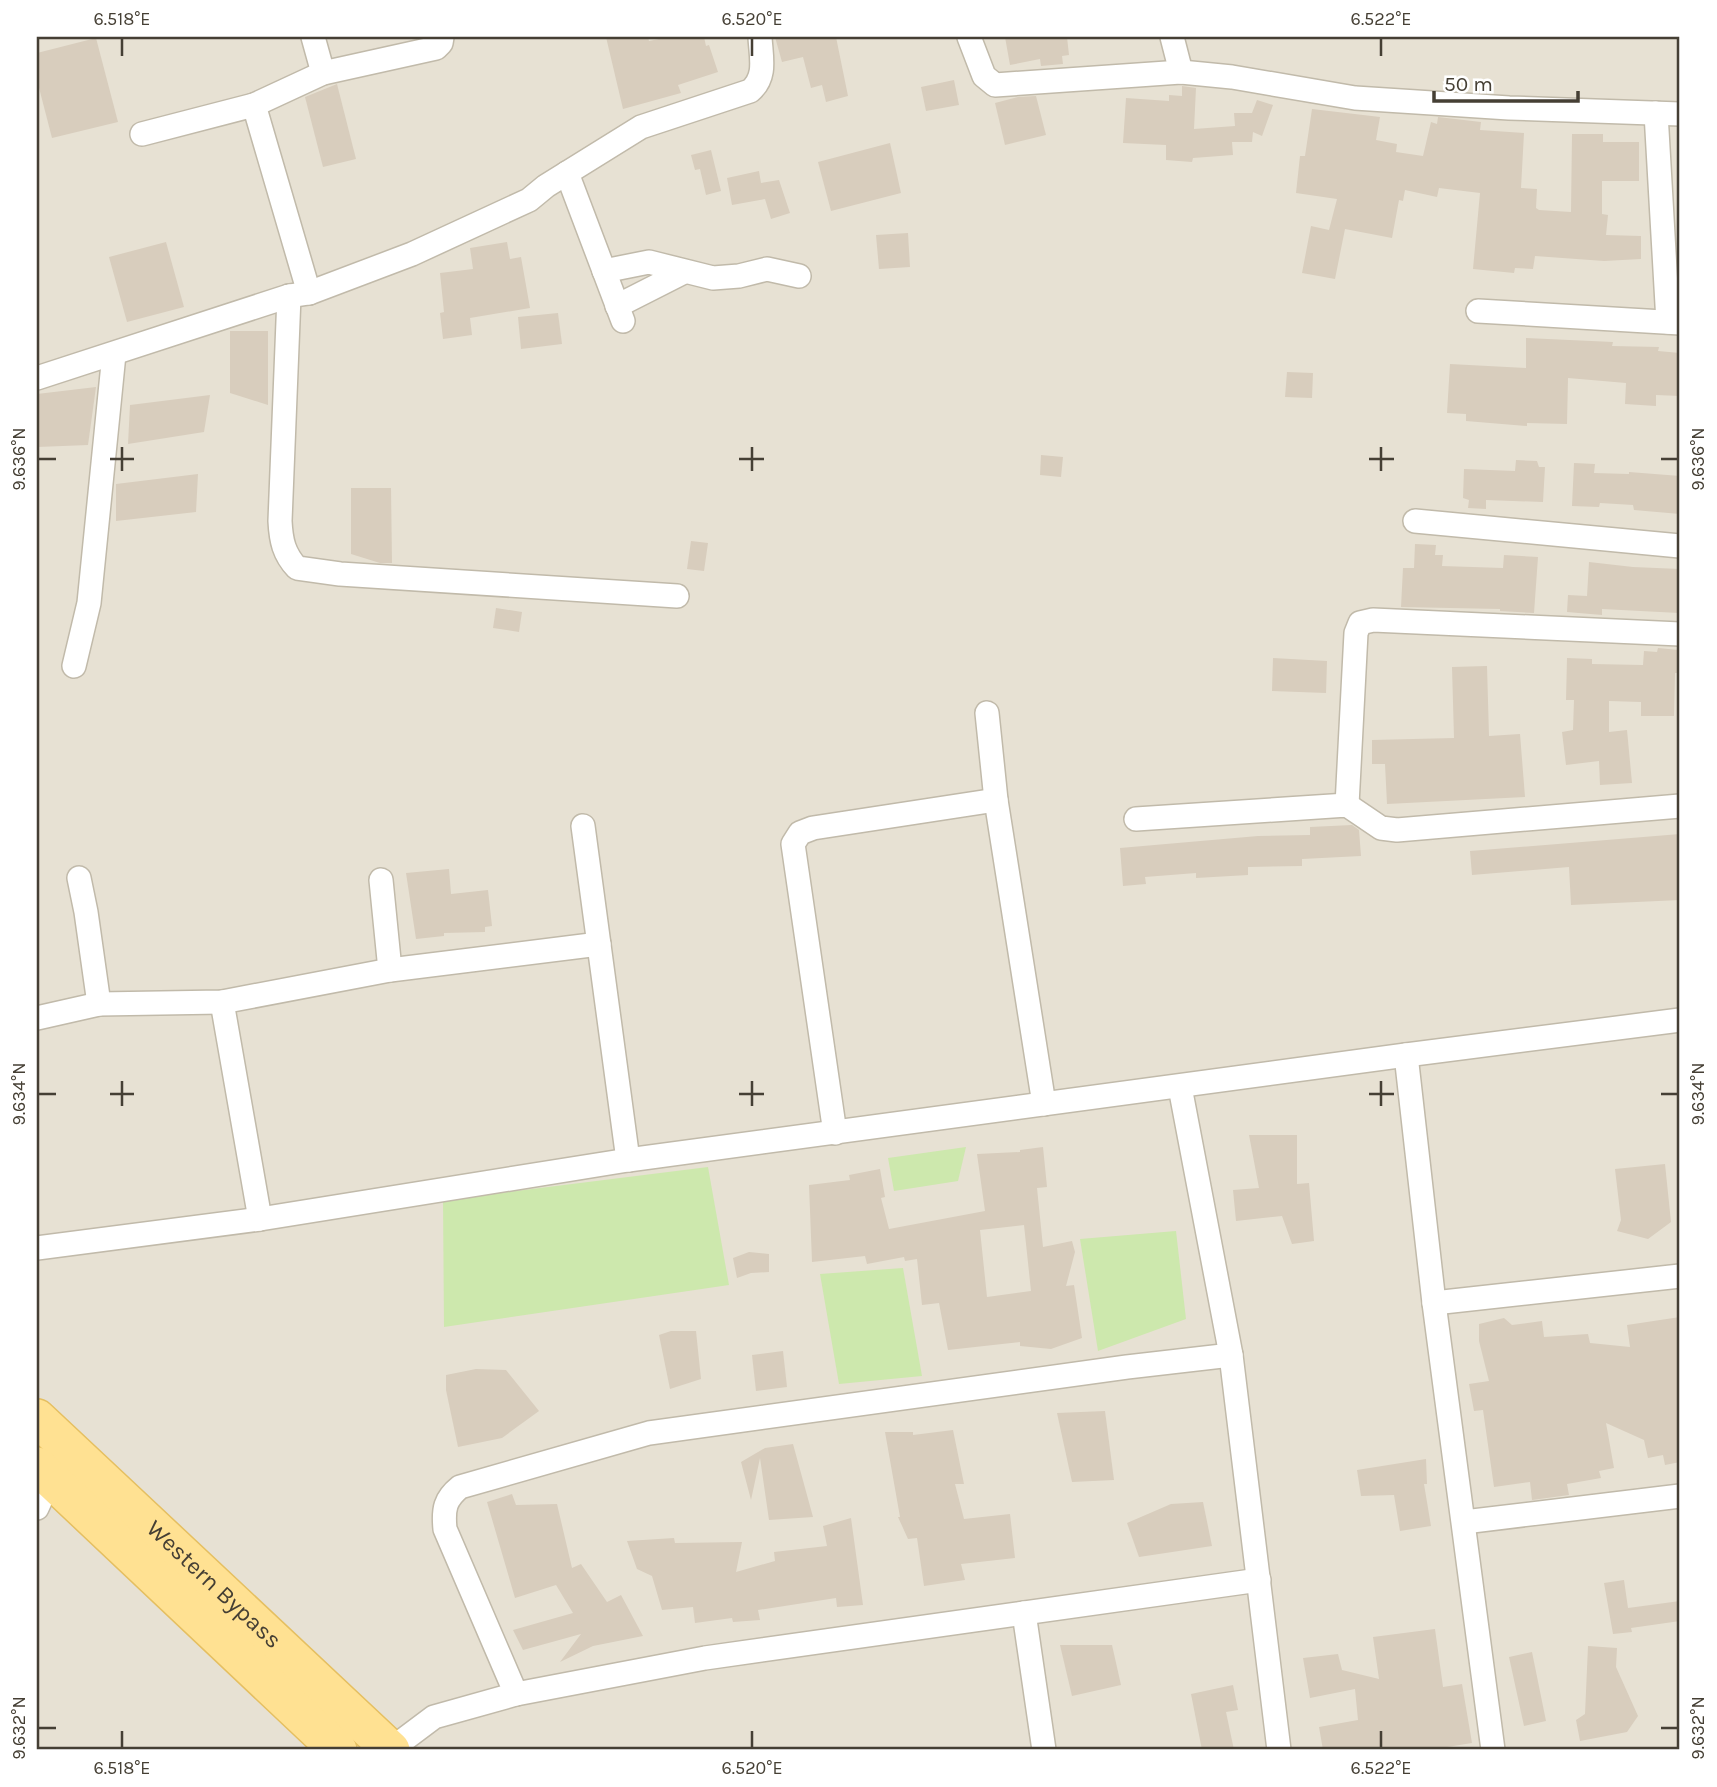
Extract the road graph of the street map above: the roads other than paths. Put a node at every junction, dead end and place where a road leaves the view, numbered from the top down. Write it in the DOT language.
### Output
graph roads {
  1 [pos="313,37"];
  2 [pos="442,37"];
  3 [pos="760,37"];
  4 [pos="969,37"];
  5 [pos="1171,37"];
  6 [pos="1181,72"];
  7 [pos="323,74"];
  8 [pos="254,106"];
  9 [pos="1656,113"];
  10 [pos="1680,114"];
  11 [pos="142,134"];
  12 [pos="567,173"];
  13 [pos="604,271"];
  14 [pos="684,272"];
  15 [pos="799,276"];
  16 [pos="299,294"];
  17 [pos="1478,311"];
  18 [pos="1674,323"];
  19 [pos="114,354"];
  20 [pos="37,378"];
  21 [pos="1415,521"];
  22 [pos="1680,546"];
  23 [pos="677,596"];
  24 [pos="1680,635"];
  25 [pos="74,666"];
  26 [pos="986,713"];
  27 [pos="996,800"];
  28 [pos="1347,805"];
  29 [pos="1680,806"];
  30 [pos="1136,820"];
  31 [pos="583,827"];
  32 [pos="79,878"];
  33 [pos="381,880"];
  34 [pos="599,944"];
  35 [pos="390,971"];
  36 [pos="222,1002"];
  37 [pos="99,1004"];
  38 [pos="37,1018"];
  39 [pos="1680,1020"];
  40 [pos="1406,1055"];
  41 [pos="1180,1087"];
  42 [pos="1044,1104"];
  43 [pos="835,1133"];
  44 [pos="628,1160"];
  45 [pos="260,1219"];
  46 [pos="37,1248"];
  47 [pos="1680,1276"];
  48 [pos="1434,1303"];
  49 [pos="1231,1355"];
  50 [pos="37,1418"];
  51 [pos="41,1485"];
  52 [pos="1680,1496"];
  53 [pos="1464,1522"];
  54 [pos="1259,1580"];
  55 [pos="1024,1614"];
  56 [pos="516,1694"];
  57 [pos="338,1750"];
  58 [pos="391,1750"];
  59 [pos="1044,1750"];
  60 [pos="1279,1750"];
  61 [pos="1493,1750"];
  1 -- 7 [label="street"];
  2 -- 7 [label="street"];
  3 -- 12 [label="street"];
  4 -- 6 [label="street"];
  5 -- 6 [label="street"];
  6 -- 9 [label="street"];
  7 -- 8 [label="street"];
  8 -- 11 [label="street"];
  8 -- 16 [label="street"];
  9 -- 10 [label="street"];
  9 -- 18 [label="street"];
  12 -- 13 [label="street"];
  12 -- 16 [label="street"];
  13 -- 14 [label="street"];
  13 -- 14 [label="street"];
  14 -- 15 [label="street"];
  16 -- 19 [label="street"];
  16 -- 23 [label="street"];
  17 -- 18 [label="street"];
  19 -- 20 [label="street"];
  19 -- 25 [label="street"];
  21 -- 22 [label="street"];
  24 -- 28 [label="street"];
  26 -- 27 [label="street"];
  27 -- 42 [label="street"];
  27 -- 43 [label="street"];
  28 -- 29 [label="street"];
  28 -- 30 [label="street"];
  31 -- 34 [label="street"];
  32 -- 37 [label="street"];
  33 -- 35 [label="street"];
  34 -- 35 [label="street"];
  34 -- 44 [label="street"];
  35 -- 36 [label="street"];
  36 -- 37 [label="street"];
  36 -- 45 [label="street"];
  37 -- 38 [label="street"];
  39 -- 40 [label="street"];
  40 -- 41 [label="street"];
  40 -- 48 [label="street"];
  41 -- 42 [label="street"];
  41 -- 49 [label="street"];
  42 -- 43 [label="street"];
  43 -- 44 [label="street"];
  44 -- 45 [label="street"];
  45 -- 46 [label="street"];
  47 -- 48 [label="street"];
  48 -- 53 [label="street"];
  49 -- 54 [label="street"];
  49 -- 56 [label="street"];
  50 -- 58 [label="main road, Western Bypass"];
  51 -- 57 [label="main road, Western Bypass"];
  52 -- 53 [label="street"];
  53 -- 61 [label="street"];
  54 -- 55 [label="street"];
  54 -- 60 [label="street"];
  55 -- 56 [label="street"];
  55 -- 59 [label="street"];
  56 -- 58 [label="street"];
}
